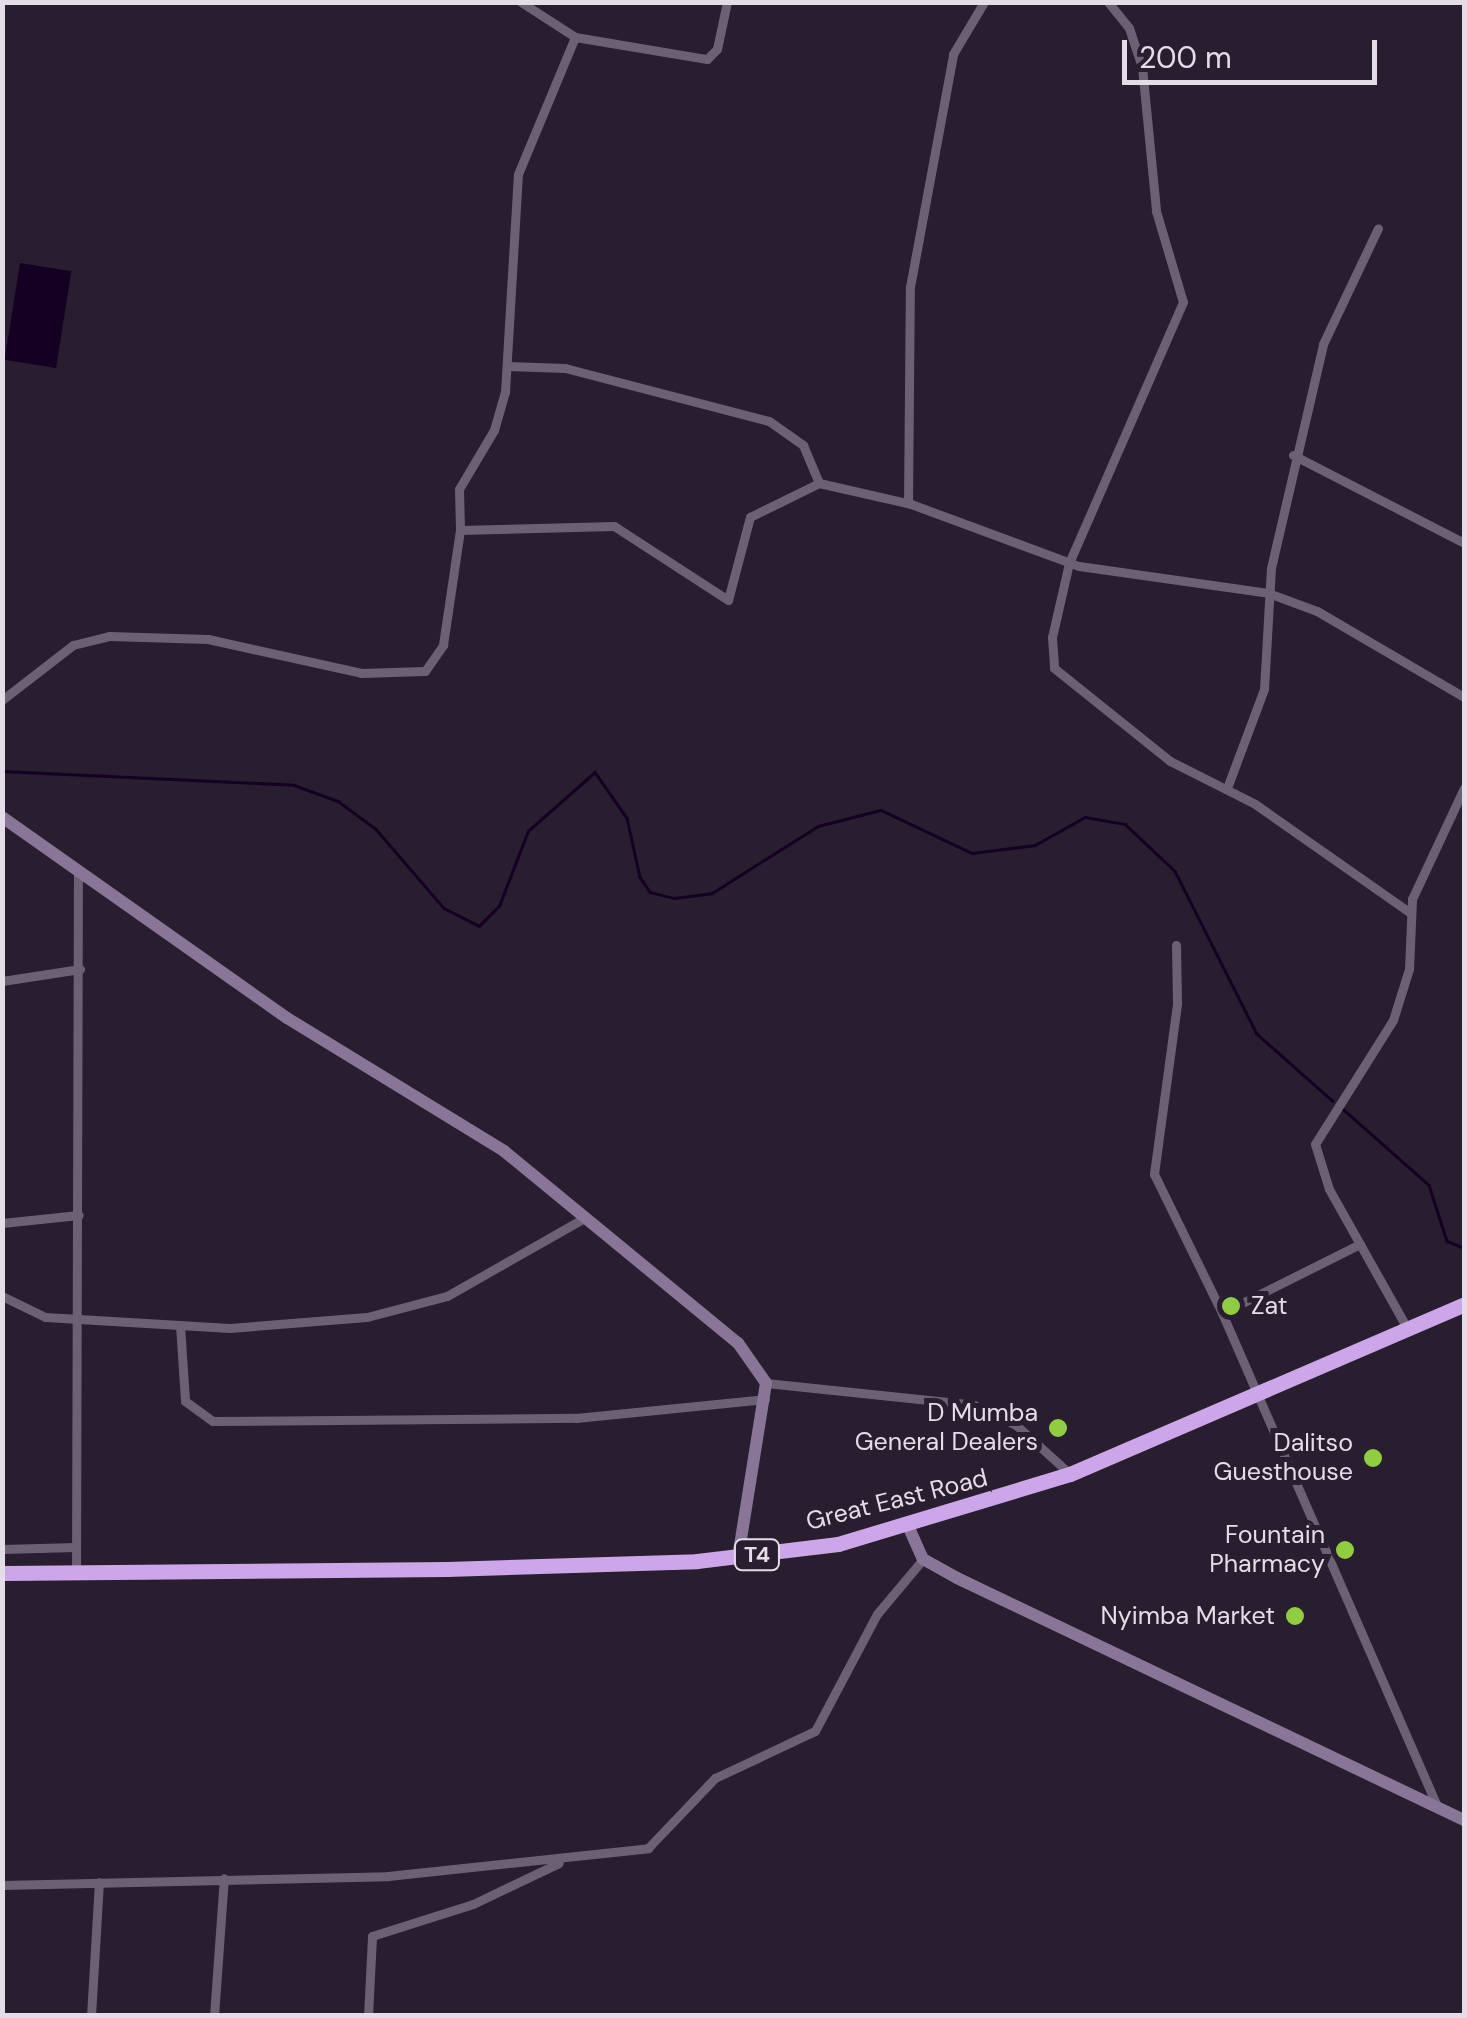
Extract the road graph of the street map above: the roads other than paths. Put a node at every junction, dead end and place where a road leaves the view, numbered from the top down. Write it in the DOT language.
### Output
graph roads {
  1 [pos="521,2"];
  2 [pos="727,2"];
  3 [pos="984,2"];
  4 [pos="1108,2"];
  5 [pos="575,37"];
  6 [pos="1378,228"];
  7 [pos="508,366"];
  8 [pos="1293,455"];
  9 [pos="819,483"];
  10 [pos="908,502"];
  11 [pos="460,530"];
  12 [pos="1464,544"];
  13 [pos="1069,563"];
  14 [pos="1268,593"];
  15 [pos="1464,697"];
  16 [pos="2,700"];
  17 [pos="1227,788"];
  18 [pos="1464,788"];
  19 [pos="2,817"];
  20 [pos="78,873"];
  21 [pos="1409,912"];
  22 [pos="1176,945"];
  23 [pos="80,969"];
  24 [pos="2,981"];
  25 [pos="79,1214"];
  26 [pos="588,1216"];
  27 [pos="2,1223"];
  28 [pos="1360,1244"];
  29 [pos="2,1296"];
  30 [pos="1464,1304"];
  31 [pos="1222,1313"];
  32 [pos="78,1318"];
  33 [pos="180,1325"];
  34 [pos="1407,1328"];
  35 [pos="766,1383"];
  36 [pos="1254,1398"];
  37 [pos="765,1399"];
  38 [pos="1070,1474"];
  39 [pos="909,1528"];
  40 [pos="76,1547"];
  41 [pos="2,1548"];
  42 [pos="738,1557"];
  43 [pos="923,1559"];
  44 [pos="76,1572"];
  45 [pos="2,1573"];
  46 [pos="1436,1806"];
  47 [pos="1464,1820"];
  48 [pos="566,1859"];
  49 [pos="224,1878"];
  50 [pos="100,1882"];
  51 [pos="2,1885"];
  52 [pos="91,2016"];
  53 [pos="214,2016"];
  54 [pos="368,2016"];
  1 -- 5 [label="street"];
  2 -- 5 [label="street"];
  3 -- 10 [label="street"];
  4 -- 13 [label="street"];
  5 -- 7 [label="street"];
  6 -- 8 [label="street"];
  7 -- 9 [label="street"];
  7 -- 11 [label="street"];
  8 -- 12 [label="street"];
  8 -- 14 [label="street"];
  9 -- 10 [label="street"];
  9 -- 11 [label="street"];
  10 -- 13 [label="street"];
  11 -- 16 [label="street"];
  13 -- 14 [label="street"];
  13 -- 17 [label="street"];
  14 -- 15 [label="street"];
  14 -- 17 [label="street"];
  17 -- 21 [label="street"];
  18 -- 21 [label="street"];
  19 -- 20 [label="street"];
  20 -- 23 [label="street"];
  20 -- 26 [label="street"];
  21 -- 28 [label="street"];
  22 -- 31 [label="street"];
  23 -- 24 [label="street"];
  23 -- 25 [label="street"];
  25 -- 27 [label="street"];
  25 -- 32 [label="street"];
  26 -- 33 [label="street"];
  26 -- 35 [label="street"];
  28 -- 31 [label="street"];
  28 -- 34 [label="street"];
  29 -- 32 [label="street"];
  30 -- 34 [label="highway, Great East Road / T4"];
  31 -- 36 [label="street"];
  32 -- 33 [label="street"];
  32 -- 40 [label="street"];
  33 -- 37 [label="street"];
  34 -- 36 [label="highway, Great East Road / T4"];
  35 -- 37 [label="street"];
  35 -- 38 [label="street"];
  36 -- 38 [label="highway, Great East Road / T4"];
  36 -- 46 [label="street"];
  37 -- 42 [label="street"];
  38 -- 39 [label="highway, Great East Road / T4"];
  39 -- 42 [label="highway, Great East Road / T4"];
  39 -- 43 [label="street"];
  40 -- 41 [label="street"];
  40 -- 44 [label="street"];
  42 -- 44 [label="highway, Great East Road / T4"];
  43 -- 46 [label="street"];
  43 -- 48 [label="street"];
  44 -- 45 [label="highway, Great East Road / T4"];
  46 -- 47 [label="street"];
  48 -- 49 [label="street"];
  48 -- 54 [label="street"];
  49 -- 50 [label="street"];
  49 -- 53 [label="street"];
  50 -- 51 [label="street"];
  50 -- 52 [label="street"];
}
